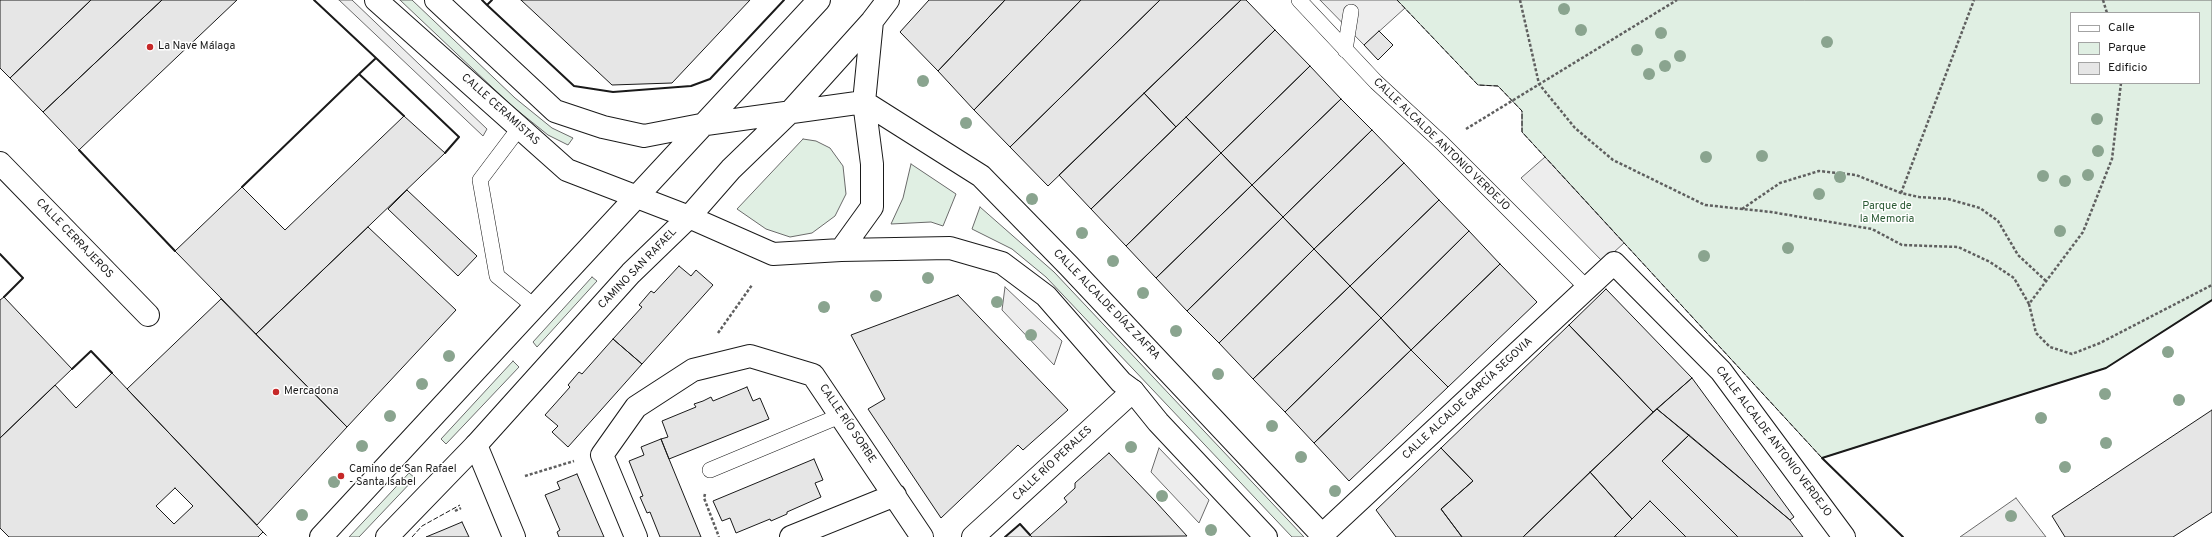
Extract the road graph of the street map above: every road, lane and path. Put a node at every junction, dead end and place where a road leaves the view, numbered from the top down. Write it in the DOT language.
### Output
graph roads {
  1 [pos="376,0"];
  2 [pos="436,0"];
  3 [pos="819,0"];
  4 [pos="888,0"];
  5 [pos="1299,0"];
  6 [pos="1520,0"];
  7 [pos="1677,0"];
  8 [pos="1974,0"];
  9 [pos="2104,0"];
  10 [pos="1351,12"];
  11 [pos="2107,12"];
  12 [pos="872,21"];
  13 [pos="1345,50"];
  14 [pos="1539,84"];
  15 [pos="2121,84"];
  16 [pos="864,102"];
  17 [pos="790,112"];
  18 [pos="706,124"];
  19 [pos="520,127"];
  20 [pos="1442,144"];
  21 [pos="0,163"];
  22 [pos="1901,193"];
  23 [pos="639,197"];
  24 [pos="1741,209"];
  25 [pos="689,217"];
  26 [pos="841,250"];
  27 [pos="1614,263"];
  28 [pos="2046,282"];
  29 [pos="752,285"];
  30 [pos="2212,285"];
  31 [pos="1586,287"];
  32 [pos="2029,304"];
  33 [pos="535,307"];
  34 [pos="148,315"];
  35 [pos="693,370"];
  36 [pos="1133,391"];
  37 [pos="842,415"];
  38 [pos="476,445"];
  39 [pos="602,455"];
  40 [pos="710,470"];
  41 [pos="525,476"];
  42 [pos="895,495"];
  43 [pos="1261,535"];
  44 [pos="1323,536"];
  45 [pos="321,537"];
  46 [pos="388,537"];
  47 [pos="514,537"];
  48 [pos="636,537"];
  49 [pos="719,537"];
  50 [pos="791,537"];
  51 [pos="922,537"];
  52 [pos="973,537"];
  53 [pos="1844,537"];
  1 -- 19 [label="main road, CALLE CERAMISTAS"];
  2 -- 18 [label="main road"];
  3 -- 18 [label="main road"];
  4 -- 12 [label="main road, CAMINO SAN RAFAEL"];
  5 -- 13 [label="lane, CALLE ALCALDE ANTONIO VERDEJO"];
  6 -- 14 [label="path"];
  7 -- 14 [label="path"];
  8 -- 22 [label="path"];
  9 -- 11 [label="path"];
  10 -- 13 [label="lane"];
  12 -- 16 [label="main road"];
  12 -- 17 [label="main road, CAMINO SAN RAFAEL"];
  13 -- 20 [label="lane, CALLE ALCALDE ANTONIO VERDEJO"];
  14 -- 20 [label="path"];
  14 -- 24 [label="path"];
  15 -- 28 [label="path"];
  16 -- 17 [label="main road"];
  16 -- 26 [label="main road"];
  16 -- 44 [label="main road, CALLE ALCALDE DÍAZ ZAFRA"];
  17 -- 18 [label="main road"];
  17 -- 25 [label="main road, CAMINO SAN RAFAEL"];
  18 -- 23 [label="main road"];
  19 -- 23 [label="main road, CALLE CERAMISTAS"];
  19 -- 33 [label="lane"];
  20 -- 31 [label="lane, CALLE ALCALDE ANTONIO VERDEJO"];
  21 -- 34 [label="main road, CALLE CERRAJEROS"];
  22 -- 24 [label="path"];
  22 -- 28 [label="path"];
  23 -- 25 [label="main road, CALLE CERAMISTAS"];
  23 -- 33 [label="main road"];
  24 -- 32 [label="path"];
  25 -- 26 [label="main road, CALLE CERAMISTAS"];
  25 -- 38 [label="main road, CAMINO SAN RAFAEL"];
  26 -- 36 [label="main road"];
  27 -- 31 [label="main road, CALLE ALCALDE GARCÍA SEGOVIA"];
  27 -- 53 [label="main road, CALLE ALCALDE ANTONIO VERDEJO"];
  28 -- 32 [label="path"];
  29 -- 35 [label="path"];
  30 -- 32 [label="path"];
  31 -- 44 [label="main road, CALLE ALCALDE GARCÍA SEGOVIA"];
  33 -- 45 [label="main road"];
  35 -- 37 [label="main road, CALLE RÍO SORBE"];
  35 -- 39 [label="main road, CALLE RÍO SORBE"];
  36 -- 43 [label="main road"];
  36 -- 52 [label="main road, CALLE RÍO PERALES"];
  37 -- 40 [label="lane"];
  37 -- 42 [label="main road, CALLE RÍO SORBE"];
  38 -- 46 [label="main road, CAMINO SAN RAFAEL"];
  38 -- 47 [label="main road"];
  39 -- 41 [label="path"];
  39 -- 48 [label="main road"];
  40 -- 49 [label="path"];
  42 -- 50 [label="main road"];
  42 -- 51 [label="main road, CALLE RÍO SORBE"];
}
